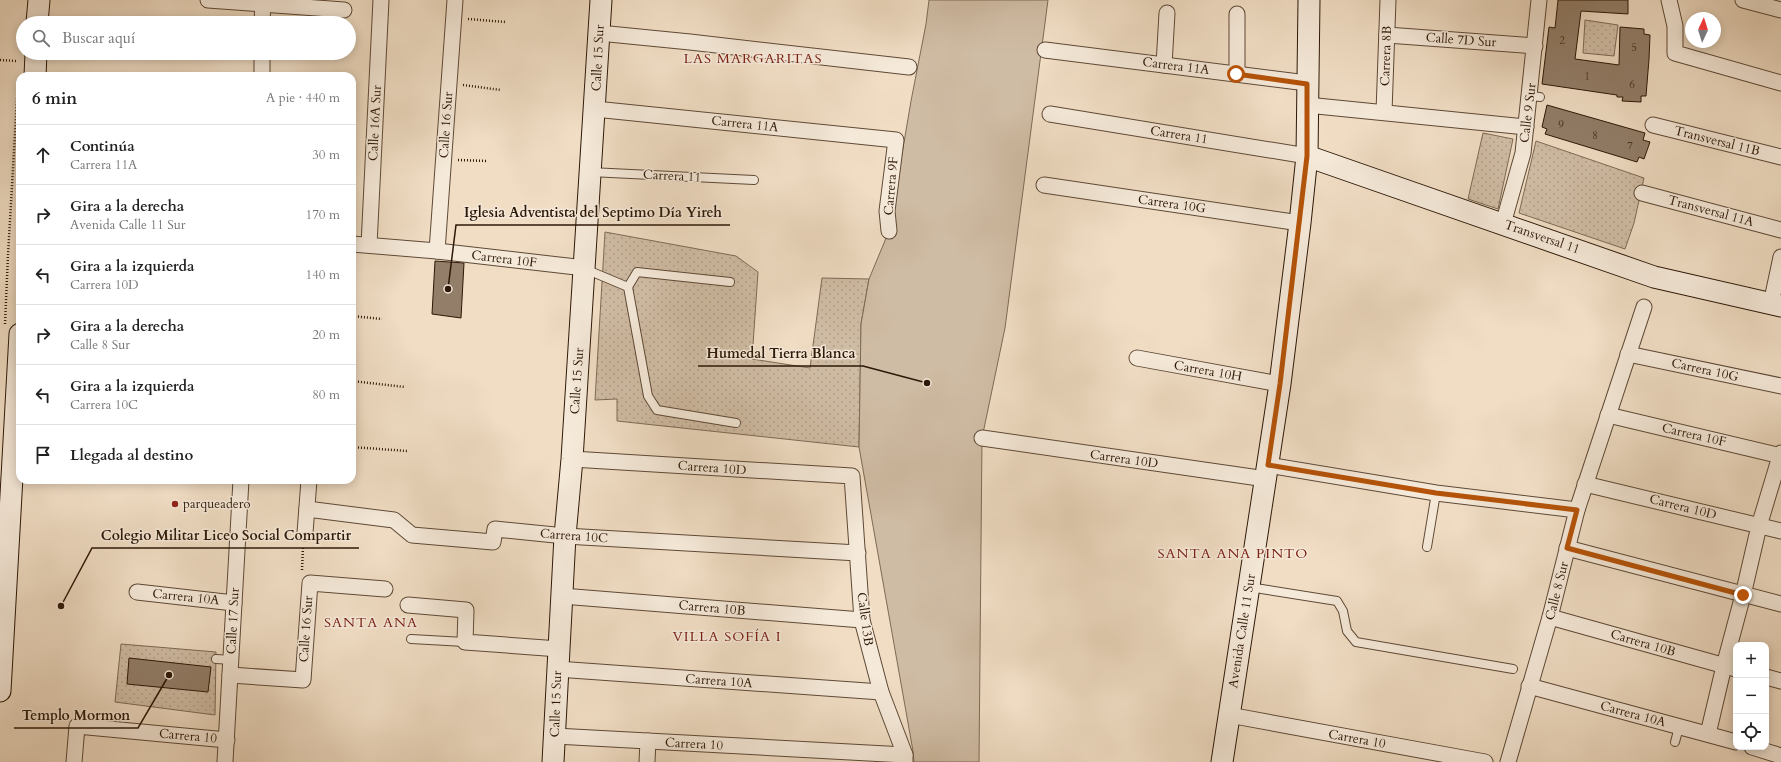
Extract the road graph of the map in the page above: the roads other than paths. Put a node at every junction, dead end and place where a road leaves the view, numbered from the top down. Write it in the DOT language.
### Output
graph roads {
  1 [pos="39,0"];
  2 [pos="208,0"];
  3 [pos="381,0"];
  4 [pos="455,0"];
  5 [pos="602,0"];
  6 [pos="1309,0"];
  7 [pos="1388,0"];
  8 [pos="1539,0"];
  9 [pos="1669,0"];
  10 [pos="1743,0"];
  11 [pos="263,2"];
  12 [pos="344,10"];
  13 [pos="1781,10"];
  14 [pos="1167,13"];
  15 [pos="1237,14"];
  16 [pos="38,16"];
  17 [pos="262,16"];
  18 [pos="599,33"];
  19 [pos="1387,35"];
  20 [pos="1535,46"];
  21 [pos="1045,50"];
  22 [pos="29,60"];
  23 [pos="262,60"];
  24 [pos="1164,65"];
  25 [pos="909,67"];
  26 [pos="34,72"];
  27 [pos="262,72"];
  28 [pos="1236,74"];
  29 [pos="1781,83"];
  30 [pos="1307,84"];
  31 [pos="1307,105"];
  32 [pos="595,109"];
  33 [pos="1384,112"];
  34 [pos="1050,114"];
  35 [pos="1653,124"];
  36 [pos="1526,127"];
  37 [pos="896,140"];
  38 [pos="1307,156"];
  39 [pos="1781,157"];
  40 [pos="590,172"];
  41 [pos="754,180"];
  42 [pos="1044,185"];
  43 [pos="1642,193"];
  44 [pos="1300,223"];
  45 [pos="1503,224"];
  46 [pos="1781,230"];
  47 [pos="889,232"];
  48 [pos="356,244"];
  49 [pos="368,245"];
  50 [pos="436,250"];
  51 [pos="1781,257"];
  52 [pos="585,268"];
  53 [pos="730,282"];
  54 [pos="628,287"];
  55 [pos="1776,305"];
  56 [pos="1644,306"];
  57 [pos="13,331"];
  58 [pos="1628,354"];
  59 [pos="1137,358"];
  60 [pos="16,380"];
  61 [pos="1280,384"];
  62 [pos="1781,386"];
  63 [pos="1608,415"];
  64 [pos="736,423"];
  65 [pos="982,438"];
  66 [pos="16,443"];
  67 [pos="1781,455"];
  68 [pos="572,459"];
  69 [pos="1266,472"];
  70 [pos="852,476"];
  71 [pos="241,484"];
  72 [pos="309,484"];
  73 [pos="1585,484"];
  74 [pos="1436,493"];
  75 [pos="307,509"];
  76 [pos="1577,510"];
  77 [pos="1759,526"];
  78 [pos="1781,531"];
  79 [pos="305,533"];
  80 [pos="565,536"];
  81 [pos="1427,547"];
  82 [pos="1567,548"];
  83 [pos="858,553"];
  84 [pos="1248,586"];
  85 [pos="385,589"];
  86 [pos="137,592"];
  87 [pos="1743,595"];
  88 [pos="562,596"];
  89 [pos="234,603"];
  90 [pos="1781,604"];
  91 [pos="408,605"];
  92 [pos="1550,617"];
  93 [pos="862,620"];
  94 [pos="411,639"];
  95 [pos="465,642"];
  96 [pos="216,659"];
  97 [pos="558,659"];
  98 [pos="231,667"];
  99 [pos="1730,668"];
  100 [pos="1513,670"];
  101 [pos="1769,678"];
  102 [pos="1781,681"];
  103 [pos="1529,686"];
  104 [pos="0,691"];
  105 [pos="881,692"];
  106 [pos="1229,715"];
  107 [pos="1679,727"];
  108 [pos="1708,734"];
  109 [pos="555,736"];
  110 [pos="226,740"];
  111 [pos="648,741"];
  112 [pos="1733,741"];
  113 [pos="1674,742"];
  114 [pos="1762,750"];
  115 [pos="762,755"];
  116 [pos="1781,756"];
  117 [pos="838,757"];
  118 [pos="905,759"];
  119 [pos="74,762"];
  120 [pos="225,762"];
  121 [pos="553,762"];
  122 [pos="647,762"];
  123 [pos="1222,762"];
  124 [pos="1485,762"];
  125 [pos="1508,762"];
  1 -- 16 [label="street"];
  2 -- 11 [label="street"];
  3 -- 49 [label="street, Calle 16A Sur"];
  4 -- 50 [label="street, Calle 16 Sur"];
  5 -- 18 [label="street, Calle 15 Sur"];
  6 -- 30 [label="street, Avenida Calle 11 Sur"];
  7 -- 19 [label="street, Carrera 8B"];
  8 -- 20 [label="street, Calle 9 Sur"];
  9 -- 29 [label="street"];
  10 -- 13 [label="street"];
  11 -- 12 [label="street"];
  11 -- 17 [label="street"];
  14 -- 24 [label="street"];
  15 -- 28 [label="street"];
  18 -- 25 [label="street"];
  18 -- 32 [label="street, Calle 15 Sur"];
  19 -- 20 [label="street, Calle 7D Sur"];
  19 -- 33 [label="street, Carrera 8B"];
  20 -- 36 [label="street, Calle 9 Sur"];
  21 -- 24 [label="street, Carrera 11A"];
  22 -- 26 [label="street"];
  23 -- 27 [label="street"];
  24 -- 28 [label="street, Carrera 11A"];
  28 -- 30 [label="street, Carrera 11A"];
  30 -- 31 [label="street, Avenida Calle 11 Sur"];
  31 -- 33 [label="street"];
  31 -- 38 [label="street, Avenida Calle 11 Sur"];
  32 -- 37 [label="street, Carrera 11A"];
  32 -- 40 [label="street, Calle 15 Sur"];
  33 -- 36 [label="street"];
  34 -- 38 [label="street, Carrera 11"];
  35 -- 39 [label="street, Transversal 11B"];
  36 -- 45 [label="street, Calle 9 Sur"];
  37 -- 47 [label="street, Carrera 9F"];
  38 -- 44 [label="street, Avenida Calle 11 Sur"];
  38 -- 45 [label="street, Transversal 11"];
  40 -- 41 [label="lane, Carrera 11"];
  40 -- 52 [label="street, Calle 15 Sur"];
  42 -- 44 [label="street, Carrera 10G"];
  43 -- 46 [label="street, Transversal 11A"];
  44 -- 61 [label="street, Avenida Calle 11 Sur"];
  45 -- 55 [label="street, Transversal 11"];
  48 -- 49 [label="street, Carrera 10F"];
  49 -- 50 [label="street, Carrera 10F"];
  50 -- 52 [label="street, Carrera 10F"];
  51 -- 55 [label="street"];
  52 -- 54 [label="lane"];
  52 -- 68 [label="street, Calle 15 Sur"];
  53 -- 54 [label="lane"];
  54 -- 64 [label="lane"];
  56 -- 58 [label="street, Calle 8 Sur"];
  57 -- 60 [label="street"];
  58 -- 62 [label="street, Carrera 10G"];
  58 -- 63 [label="street, Calle 8 Sur"];
  59 -- 61 [label="street, Carrera 10H"];
  61 -- 69 [label="street, Avenida Calle 11 Sur"];
  63 -- 67 [label="street, Carrera 10F"];
  63 -- 73 [label="street, Calle 8 Sur"];
  65 -- 69 [label="street, Carrera 10D"];
  66 -- 104 [label="street"];
  67 -- 77 [label="street"];
  68 -- 70 [label="street, Carrera 10D"];
  68 -- 80 [label="street, Calle 15 Sur"];
  69 -- 74 [label="street, Carrera 10D"];
  69 -- 84 [label="street, Avenida Calle 11 Sur"];
  70 -- 83 [label="street, Calle 13B"];
  71 -- 89 [label="street, Calle 17 Sur"];
  72 -- 75 [label="street"];
  73 -- 76 [label="street, Calle 8 Sur"];
  73 -- 77 [label="street, Carrera 10D"];
  74 -- 76 [label="street, Carrera 10D"];
  74 -- 81 [label="lane"];
  75 -- 79 [label="street"];
  75 -- 80 [label="street, Carrera 10C"];
  76 -- 82 [label="street, Calle 8 Sur"];
  77 -- 78 [label="street, Carrera 10D"];
  77 -- 87 [label="street"];
  80 -- 83 [label="street, Carrera 10C"];
  80 -- 88 [label="street, Calle 15 Sur"];
  82 -- 87 [label="street"];
  82 -- 92 [label="street, Calle 8 Sur"];
  83 -- 93 [label="street, Calle 13B"];
  84 -- 100 [label="lane"];
  84 -- 106 [label="street, Avenida Calle 11 Sur"];
  85 -- 98 [label="street, Calle 16 Sur"];
  86 -- 89 [label="street, Carrera 10A"];
  87 -- 90 [label="street"];
  87 -- 99 [label="street"];
  88 -- 93 [label="street, Carrera 10B"];
  88 -- 97 [label="street, Calle 15 Sur"];
  89 -- 98 [label="street, Calle 17 Sur"];
  91 -- 95 [label="street"];
  92 -- 99 [label="street, Carrera 10B"];
  92 -- 103 [label="street, Calle 8 Sur"];
  93 -- 105 [label="street, Calle 13B"];
  94 -- 95 [label="lane"];
  95 -- 97 [label="street, Carrera 10A"];
  96 -- 98 [label="lane"];
  97 -- 105 [label="street, Carrera 10A"];
  97 -- 109 [label="street, Calle 15 Sur"];
  98 -- 110 [label="street, Calle 17 Sur"];
  99 -- 108 [label="street"];
  101 -- 102 [label="street"];
  103 -- 107 [label="street, Carrera 10A"];
  103 -- 125 [label="street, Calle 8 Sur"];
  105 -- 118 [label="street, Calle 13B"];
  106 -- 123 [label="street, Avenida Calle 11 Sur"];
  106 -- 124 [label="street, Carrera 10"];
  107 -- 108 [label="street, Carrera 10A"];
  107 -- 113 [label="lane"];
  108 -- 112 [label="street, Carrera 10A"];
  109 -- 111 [label="street, Carrera 10"];
  109 -- 121 [label="street, Calle 15 Sur"];
  110 -- 119 [label="street, Carrera 10"];
  110 -- 120 [label="street, Calle 17 Sur"];
  111 -- 115 [label="street, Carrera 10"];
  111 -- 122 [label="street"];
  114 -- 116 [label="street"];
  115 -- 117 [label="street, Carrera 10"];
  117 -- 118 [label="street, Carrera 10"];
}
